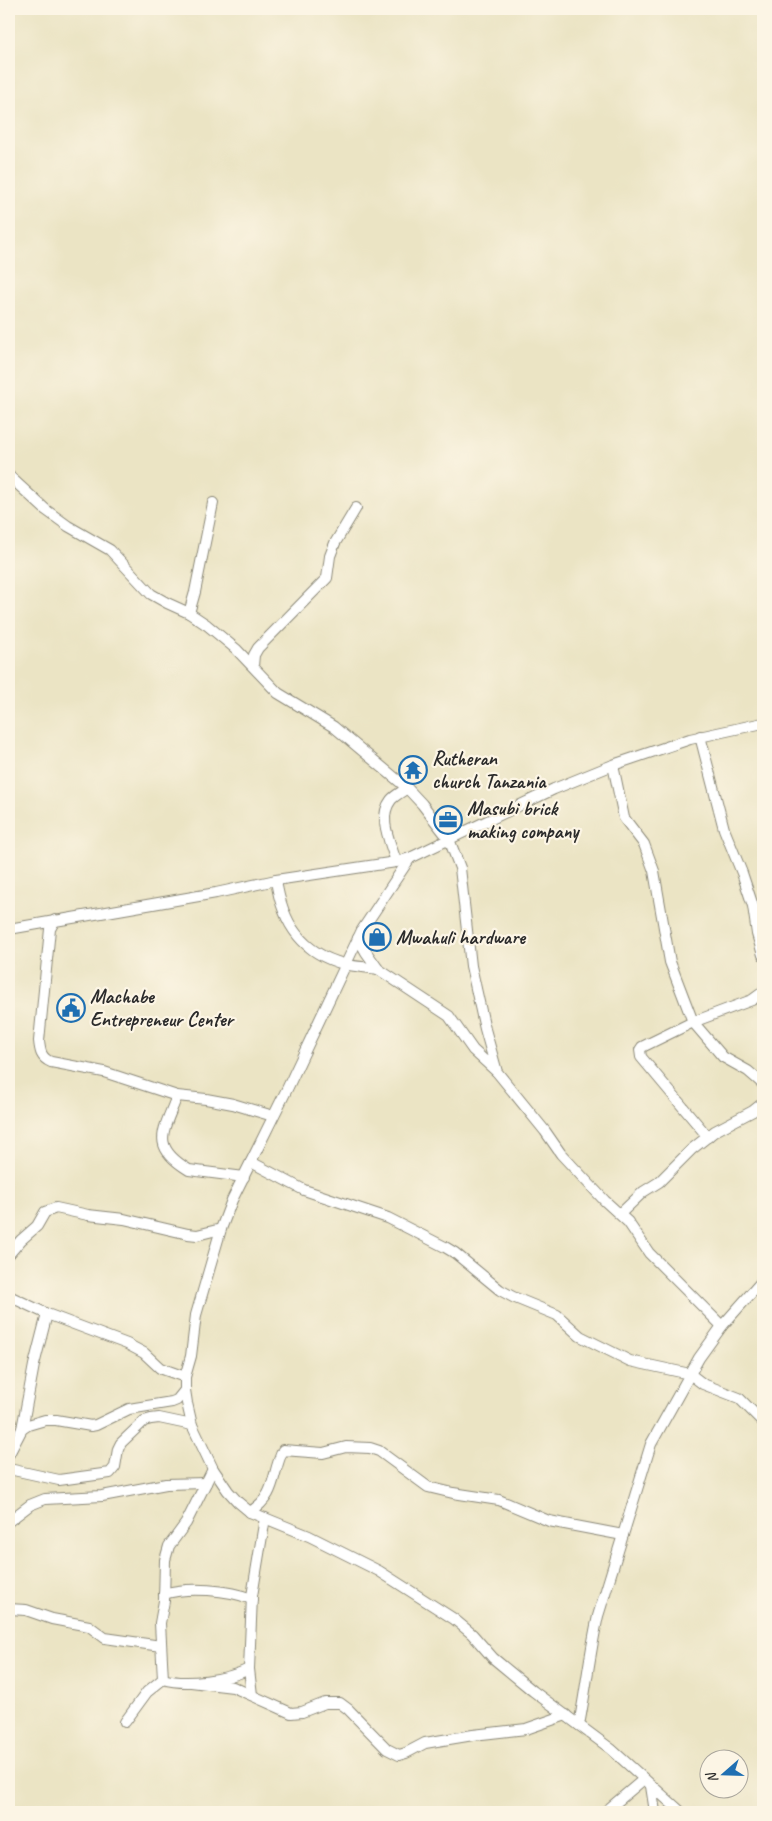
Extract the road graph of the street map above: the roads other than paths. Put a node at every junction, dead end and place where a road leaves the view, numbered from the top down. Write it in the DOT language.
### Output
graph roads {
  1 [pos="9,476"];
  2 [pos="213,503"];
  3 [pos="356,508"];
  4 [pos="189,614"];
  5 [pos="253,666"];
  6 [pos="763,723"];
  7 [pos="700,736"];
  8 [pos="613,765"];
  9 [pos="408,788"];
  10 [pos="449,839"];
  11 [pos="410,858"];
  12 [pos="396,862"];
  13 [pos="276,880"];
  14 [pos="56,920"];
  15 [pos="9,929"];
  16 [pos="358,938"];
  17 [pos="763,955"];
  18 [pos="345,964"];
  19 [pos="378,968"];
  20 [pos="763,992"];
  21 [pos="693,1022"];
  22 [pos="497,1072"];
  23 [pos="763,1084"];
  24 [pos="177,1096"];
  25 [pos="763,1103"];
  26 [pos="273,1116"];
  27 [pos="708,1137"];
  28 [pos="251,1162"];
  29 [pos="244,1177"];
  30 [pos="620,1214"];
  31 [pos="221,1228"];
  32 [pos="9,1254"];
  33 [pos="763,1280"];
  34 [pos="9,1296"];
  35 [pos="47,1314"];
  36 [pos="722,1326"];
  37 [pos="690,1374"];
  38 [pos="185,1377"];
  39 [pos="185,1390"];
  40 [pos="763,1422"];
  41 [pos="192,1425"];
  42 [pos="22,1429"];
  43 [pos="9,1454"];
  44 [pos="9,1469"];
  45 [pos="213,1469"];
  46 [pos="206,1483"];
  47 [pos="250,1512"];
  48 [pos="264,1518"];
  49 [pos="9,1521"];
  50 [pos="623,1535"];
  51 [pos="164,1594"];
  52 [pos="252,1599"];
  53 [pos="9,1609"];
  54 [pos="160,1646"];
  55 [pos="249,1669"];
  56 [pos="163,1680"];
  57 [pos="190,1682"];
  58 [pos="252,1695"];
  59 [pos="566,1715"];
  60 [pos="125,1722"];
  61 [pos="579,1724"];
  62 [pos="647,1783"];
  63 [pos="605,1812"];
  64 [pos="655,1812"];
  65 [pos="681,1812"];
  1 -- 4 [label="street"];
  2 -- 4 [label="street"];
  3 -- 5 [label="street"];
  4 -- 5 [label="street"];
  5 -- 9 [label="street"];
  6 -- 7 [label="street"];
  7 -- 8 [label="street"];
  7 -- 17 [label="street"];
  8 -- 10 [label="street"];
  8 -- 21 [label="street"];
  9 -- 10 [label="street"];
  9 -- 12 [label="street"];
  10 -- 11 [label="street"];
  10 -- 22 [label="street"];
  11 -- 12 [label="street"];
  11 -- 16 [label="street"];
  12 -- 13 [label="street"];
  13 -- 14 [label="street"];
  13 -- 18 [label="street"];
  14 -- 15 [label="street"];
  14 -- 24 [label="street"];
  16 -- 18 [label="street"];
  16 -- 19 [label="street"];
  18 -- 19 [label="street"];
  18 -- 26 [label="street"];
  19 -- 22 [label="street"];
  20 -- 21 [label="street"];
  21 -- 23 [label="street"];
  21 -- 27 [label="street"];
  22 -- 30 [label="street"];
  24 -- 26 [label="street"];
  24 -- 29 [label="street"];
  25 -- 27 [label="street"];
  26 -- 28 [label="street"];
  27 -- 30 [label="street"];
  28 -- 29 [label="street"];
  28 -- 37 [label="street"];
  29 -- 31 [label="street"];
  30 -- 36 [label="street"];
  31 -- 32 [label="street"];
  31 -- 38 [label="street"];
  33 -- 36 [label="street"];
  34 -- 35 [label="street"];
  35 -- 38 [label="street"];
  35 -- 42 [label="street"];
  36 -- 37 [label="street"];
  37 -- 40 [label="street"];
  37 -- 50 [label="street"];
  38 -- 39 [label="street"];
  39 -- 41 [label="street"];
  39 -- 42 [label="street"];
  41 -- 44 [label="street"];
  41 -- 45 [label="street"];
  42 -- 43 [label="street"];
  45 -- 46 [label="street"];
  45 -- 47 [label="street"];
  46 -- 49 [label="street"];
  46 -- 51 [label="street"];
  47 -- 48 [label="street"];
  47 -- 50 [label="street"];
  48 -- 52 [label="street"];
  48 -- 59 [label="street"];
  50 -- 61 [label="street"];
  51 -- 52 [label="street"];
  51 -- 54 [label="street"];
  52 -- 55 [label="street"];
  53 -- 54 [label="street"];
  54 -- 56 [label="street"];
  55 -- 57 [label="street"];
  55 -- 58 [label="street"];
  56 -- 57 [label="street"];
  56 -- 60 [label="street"];
  57 -- 58 [label="street"];
  58 -- 59 [label="street"];
  59 -- 61 [label="street"];
  61 -- 62 [label="street"];
  62 -- 63 [label="street"];
  62 -- 64 [label="street"];
  62 -- 65 [label="street"];
}
